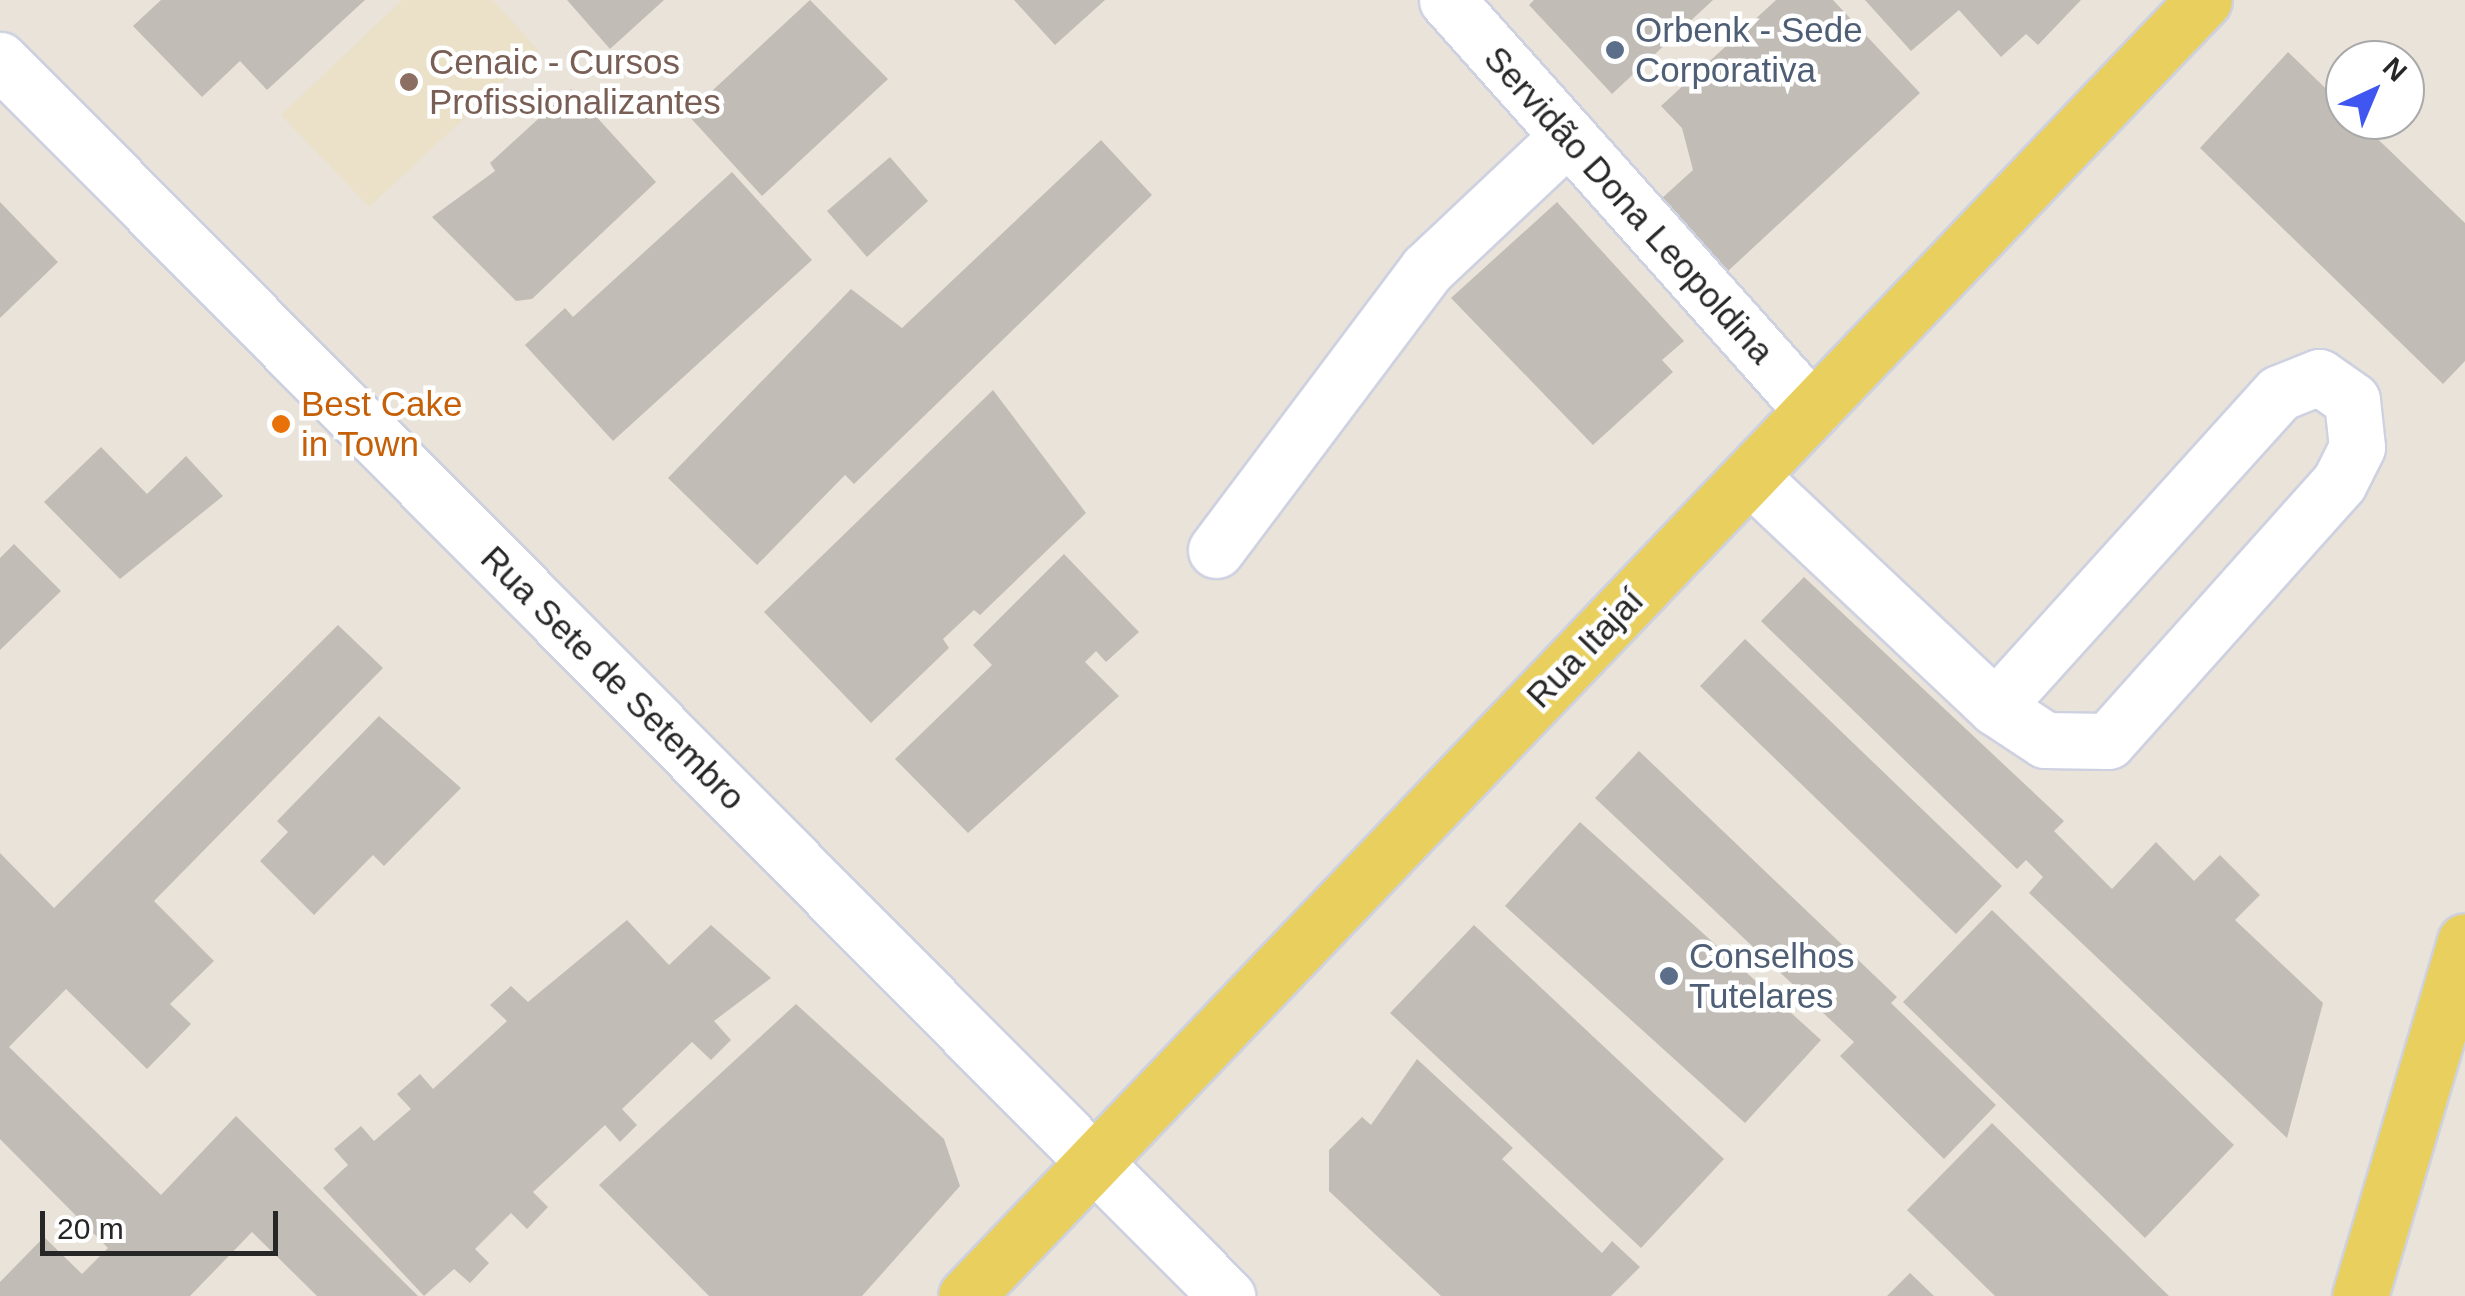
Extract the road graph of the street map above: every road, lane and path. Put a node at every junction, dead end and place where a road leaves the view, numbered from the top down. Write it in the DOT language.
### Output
graph roads {
  1 [pos="1447,0"];
  2 [pos="2204,0"];
  3 [pos="0,60"];
  4 [pos="1568,136"];
  5 [pos="1812,410"];
  6 [pos="1750,476"];
  7 [pos="1216,550"];
  8 [pos="1995,707"];
  9 [pos="2465,941"];
  10 [pos="1094,1162"];
  11 [pos="966,1296"];
  12 [pos="1226,1296"];
  13 [pos="2360,1296"];
  1 -- 4 [label="street, Servidão Dona Leopoldina"];
  2 -- 5 [label="main road, Rua Itajaí"];
  3 -- 10 [label="street, Rua Sete de Setembro"];
  4 -- 5 [label="street, Servidão Dona Leopoldina"];
  4 -- 7 [label="street"];
  5 -- 6 [label="main road, Rua Itajaí"];
  6 -- 8 [label="street"];
  6 -- 10 [label="main road, Rua Itajaí"];
  8 -- 8 [label="street"];
  9 -- 13 [label="main road"];
  10 -- 11 [label="main road, Rua Itajaí"];
  10 -- 12 [label="street, Rua Sete de Setembro"];
}
